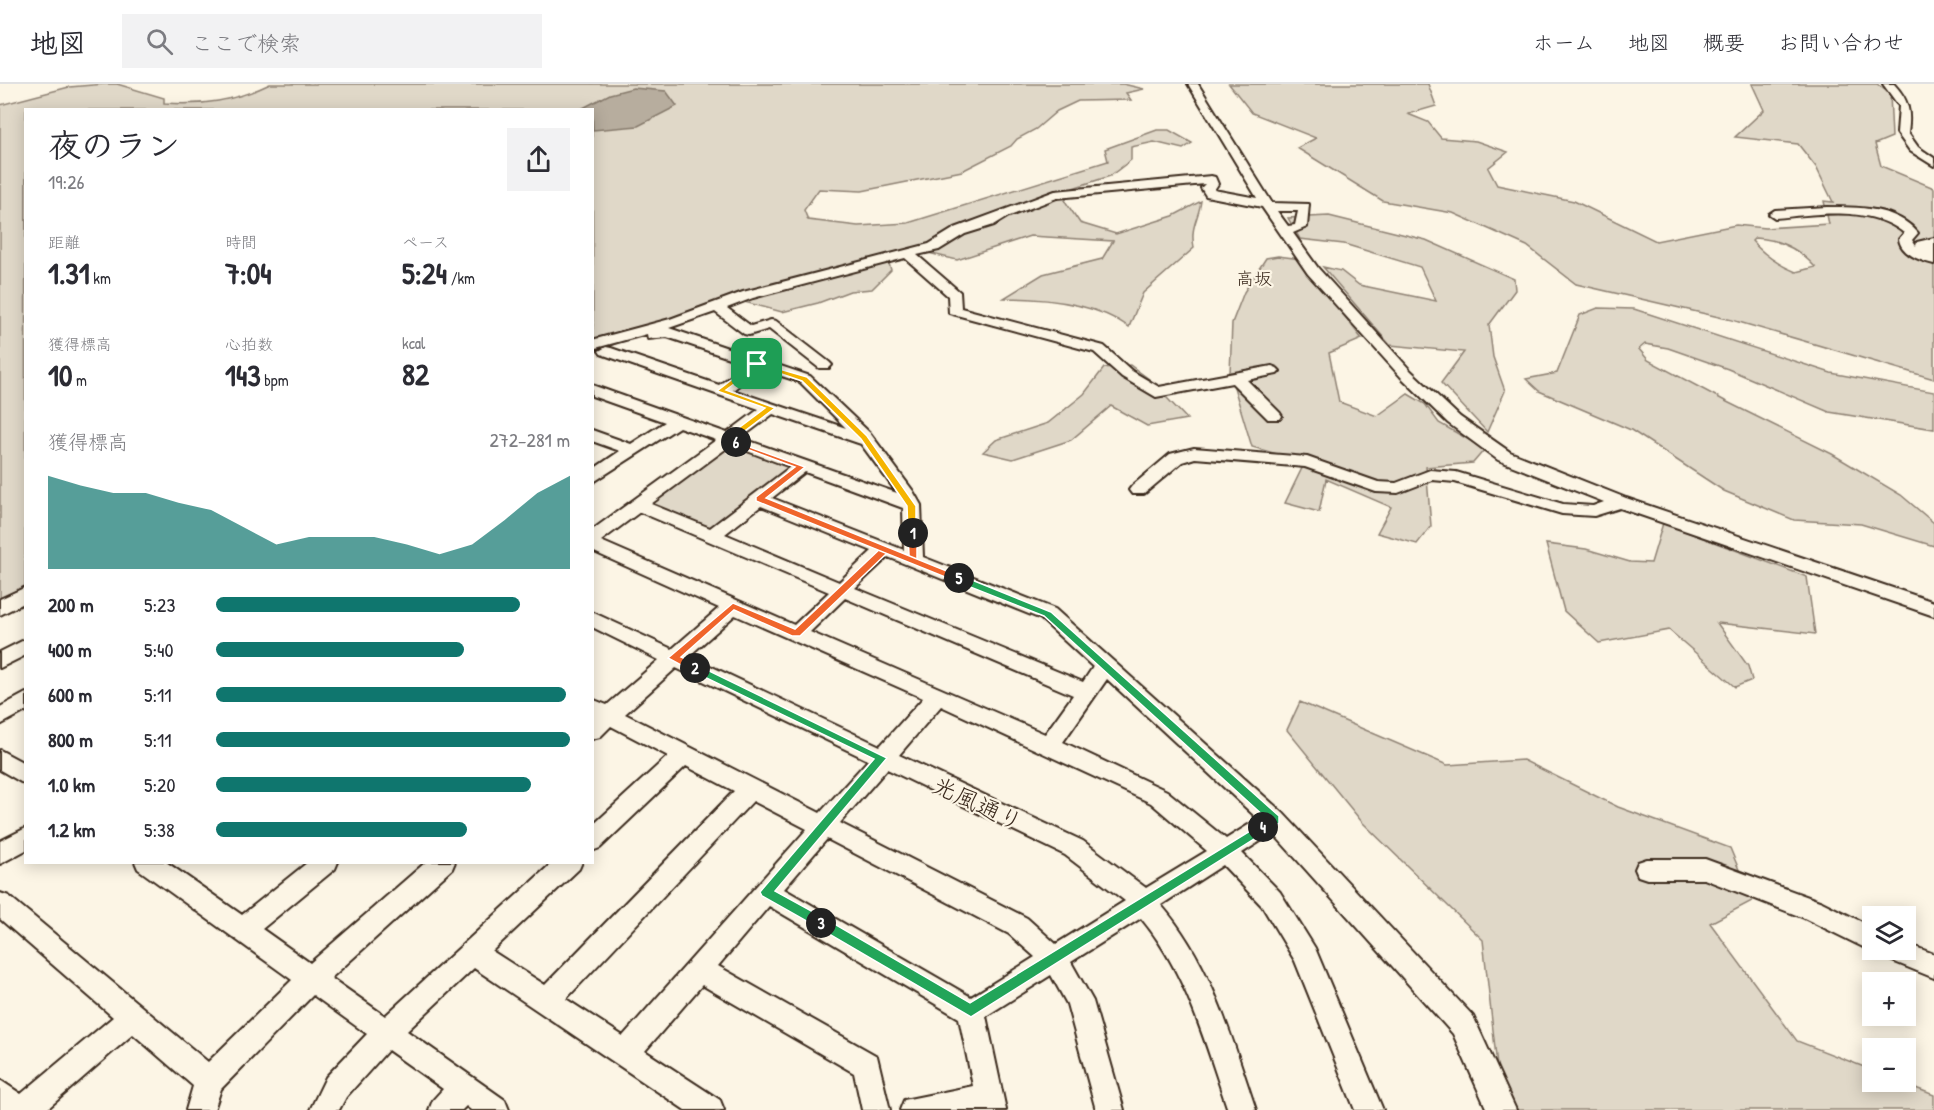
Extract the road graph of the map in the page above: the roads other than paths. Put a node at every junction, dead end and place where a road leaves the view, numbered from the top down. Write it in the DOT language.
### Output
graph roads {
  1 [pos="1193,84"];
  2 [pos="1888,84"];
  3 [pos="1932,160"];
  4 [pos="1268,205"];
  5 [pos="1775,214"];
  6 [pos="1285,231"];
  7 [pos="1934,242"];
  8 [pos="1934,252"];
  9 [pos="909,255"];
  10 [pos="1934,260"];
  11 [pos="717,307"];
  12 [pos="597,351"];
  13 [pos="757,364"];
  14 [pos="824,365"];
  15 [pos="1272,371"];
  16 [pos="1237,380"];
  17 [pos="594,391"];
  18 [pos="721,391"];
  19 [pos="771,408"];
  20 [pos="1274,416"];
  21 [pos="677,421"];
  22 [pos="594,436"];
  23 [pos="728,439"];
  24 [pos="866,440"];
  25 [pos="632,450"];
  26 [pos="801,467"];
  27 [pos="594,477"];
  28 [pos="1138,489"];
  29 [pos="759,499"];
  30 [pos="1620,502"];
  31 [pos="638,505"];
  32 [pos="912,506"];
  33 [pos="711,536"];
  34 [pos="594,538"];
  35 [pos="594,545"];
  36 [pos="885,549"];
  37 [pos="914,560"];
  38 [pos="841,591"];
  39 [pos="24,594"];
  40 [pos="733,606"];
  41 [pos="0,608"];
  42 [pos="1934,609"];
  43 [pos="594,620"];
  44 [pos="796,634"];
  45 [pos="24,647"];
  46 [pos="674,658"];
  47 [pos="0,661"];
  48 [pos="1105,666"];
  49 [pos="1086,692"];
  50 [pos="937,696"];
  51 [pos="24,702"];
  52 [pos="0,717"];
  53 [pos="598,718"];
  54 [pos="1049,745"];
  55 [pos="685,753"];
  56 [pos="881,758"];
  57 [pos="752,787"];
  58 [pos="1275,820"];
  59 [pos="825,825"];
  60 [pos="24,838"];
  61 [pos="594,839"];
  62 [pos="1224,851"];
  63 [pos="0,854"];
  64 [pos="150,864"];
  65 [pos="324,864"];
  66 [pos="441,864"];
  67 [pos="568,864"];
  68 [pos="1647,869"];
  69 [pos="767,892"];
  70 [pos="1143,901"];
  71 [pos="0,904"];
  72 [pos="242,930"];
  73 [pos="1862,934"];
  74 [pos="474,953"];
  75 [pos="1053,957"];
  76 [pos="1916,959"];
  77 [pos="1934,966"];
  78 [pos="699,969"];
  79 [pos="311,979"];
  80 [pos="547,1001"];
  81 [pos="971,1011"];
  82 [pos="134,1017"];
  83 [pos="386,1033"];
  84 [pos="626,1053"];
  85 [pos="209,1081"];
  86 [pos="463,1088"];
  87 [pos="0,1094"];
  88 [pos="990,1103"];
  89 [pos="18,1110"];
  90 [pos="24,1110"];
  91 [pos="200,1110"];
  92 [pos="324,1110"];
  93 [pos="443,1110"];
  94 [pos="495,1110"];
  95 [pos="710,1110"];
  96 [pos="876,1110"];
  97 [pos="914,1110"];
  98 [pos="1110,1110"];
  99 [pos="1242,1110"];
  100 [pos="1369,1110"];
  101 [pos="1502,1110"];
  1 -- 4 [label="street"];
  2 -- 3 [label="street"];
  4 -- 6 [label="street"];
  4 -- 6 [label="street"];
  4 -- 9 [label="street"];
  5 -- 10 [label="street"];
  6 -- 30 [label="street"];
  7 -- 8 [label="street"];
  9 -- 11 [label="street"];
  9 -- 16 [label="street"];
  11 -- 12 [label="street"];
  11 -- 14 [label="street"];
  12 -- 13 [label="street"];
  12 -- 18 [label="street"];
  13 -- 18 [label="street"];
  13 -- 24 [label="street"];
  15 -- 16 [label="street"];
  16 -- 20 [label="street"];
  17 -- 21 [label="street"];
  18 -- 19 [label="street"];
  19 -- 23 [label="street"];
  19 -- 24 [label="street"];
  21 -- 23 [label="street"];
  21 -- 25 [label="street"];
  22 -- 25 [label="street"];
  23 -- 26 [label="street"];
  23 -- 31 [label="street"];
  24 -- 32 [label="street"];
  25 -- 27 [label="street"];
  26 -- 29 [label="street"];
  26 -- 32 [label="street"];
  28 -- 30 [label="street"];
  29 -- 33 [label="street"];
  29 -- 36 [label="street"];
  30 -- 42 [label="street"];
  31 -- 33 [label="street"];
  31 -- 34 [label="street"];
  32 -- 37 [label="street"];
  33 -- 38 [label="street"];
  35 -- 40 [label="street"];
  36 -- 37 [label="street"];
  36 -- 38 [label="street"];
  37 -- 48 [label="street"];
  38 -- 44 [label="street"];
  38 -- 49 [label="street"];
  39 -- 41 [label="street"];
  40 -- 44 [label="street"];
  40 -- 46 [label="street"];
  43 -- 46 [label="street, 光風通り"];
  44 -- 50 [label="street"];
  45 -- 47 [label="street"];
  46 -- 53 [label="street"];
  46 -- 56 [label="street, 光風通り"];
  48 -- 49 [label="street"];
  48 -- 58 [label="street"];
  49 -- 54 [label="street"];
  50 -- 54 [label="street"];
  50 -- 56 [label="street"];
  51 -- 52 [label="street"];
  53 -- 55 [label="street"];
  54 -- 62 [label="street"];
  55 -- 57 [label="street"];
  55 -- 61 [label="street"];
  56 -- 59 [label="street"];
  56 -- 70 [label="street, 光風通り"];
  57 -- 59 [label="street"];
  57 -- 80 [label="street"];
  58 -- 62 [label="street"];
  58 -- 101 [label="street"];
  59 -- 69 [label="street"];
  59 -- 75 [label="street"];
  60 -- 63 [label="street"];
  62 -- 70 [label="street"];
  62 -- 100 [label="street"];
  64 -- 72 [label="street"];
  65 -- 72 [label="street"];
  66 -- 79 [label="street"];
  67 -- 74 [label="street"];
  68 -- 73 [label="street"];
  69 -- 78 [label="street"];
  69 -- 81 [label="street"];
  70 -- 75 [label="street"];
  70 -- 99 [label="street, 光風通り"];
  71 -- 82 [label="street"];
  72 -- 79 [label="street"];
  74 -- 80 [label="street"];
  74 -- 83 [label="street"];
  75 -- 81 [label="street"];
  75 -- 98 [label="street"];
  76 -- 77 [label="street"];
  78 -- 84 [label="street"];
  78 -- 96 [label="street"];
  79 -- 83 [label="street"];
  79 -- 85 [label="street"];
  80 -- 84 [label="street"];
  81 -- 88 [label="street"];
  82 -- 85 [label="street"];
  82 -- 90 [label="street"];
  83 -- 86 [label="street"];
  83 -- 92 [label="street"];
  84 -- 95 [label="street"];
  85 -- 91 [label="street"];
  86 -- 93 [label="street"];
  86 -- 94 [label="street"];
  87 -- 89 [label="street"];
  88 -- 97 [label="street"];
}
